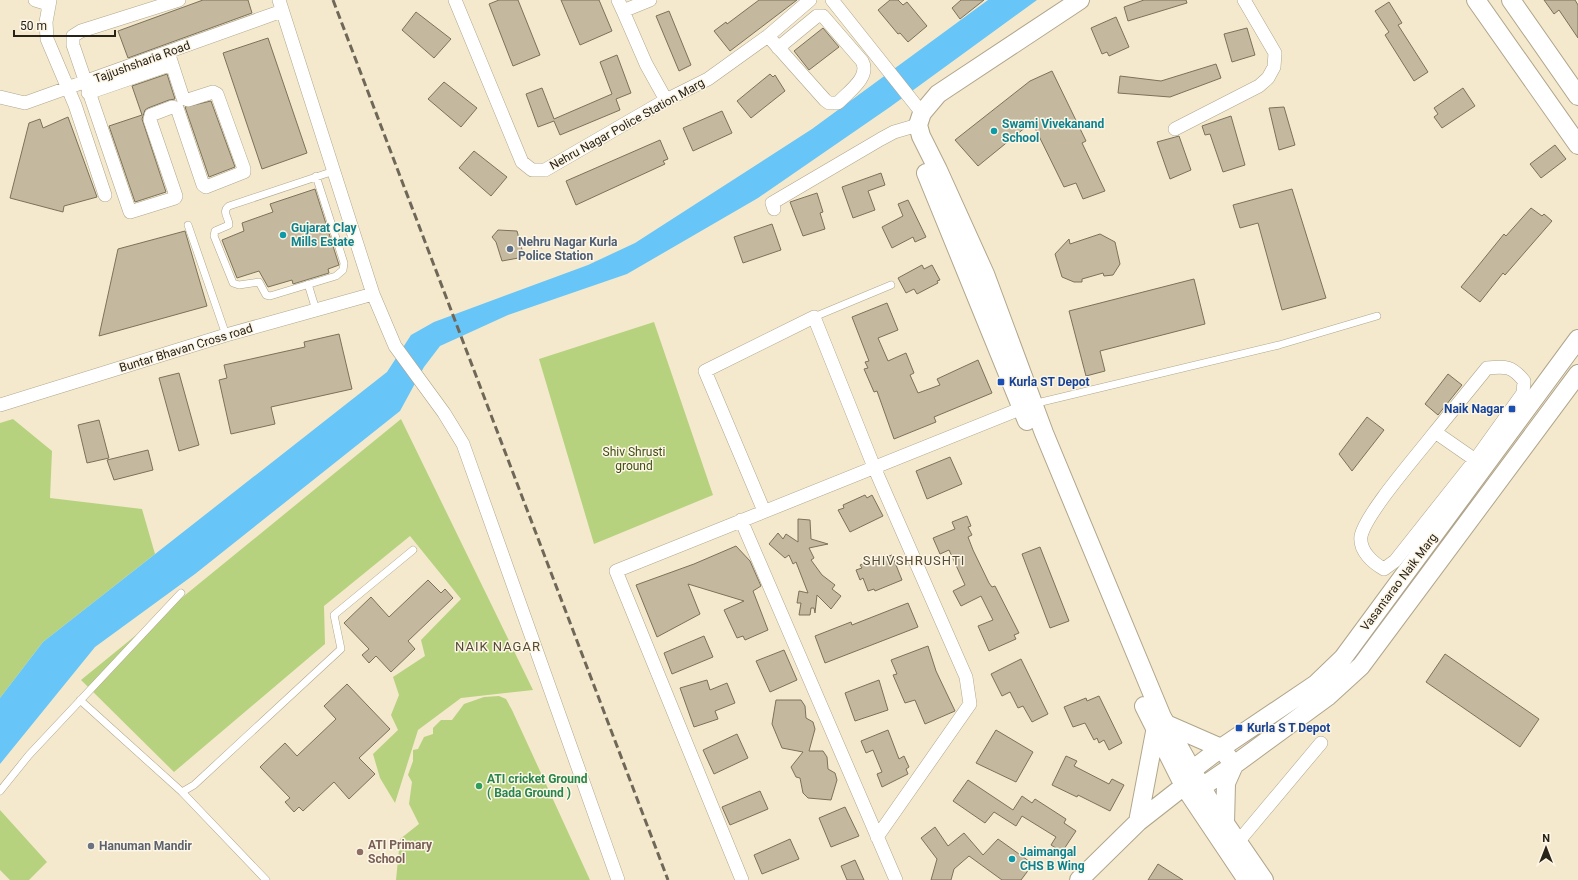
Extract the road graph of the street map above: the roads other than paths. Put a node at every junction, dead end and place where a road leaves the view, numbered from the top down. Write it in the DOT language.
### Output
graph roads {
  1 [pos="35,0"];
  2 [pos="179,0"];
  3 [pos="455,0"];
  4 [pos="650,0"];
  5 [pos="810,0"];
  6 [pos="832,0"];
  7 [pos="1080,0"];
  8 [pos="1244,0"];
  9 [pos="1476,0"];
  10 [pos="1511,0"];
  11 [pos="49,2"];
  12 [pos="621,5"];
  13 [pos="280,6"];
  14 [pos="859,35"];
  15 [pos="768,36"];
  16 [pos="847,44"];
  17 [pos="778,48"];
  18 [pos="874,52"];
  19 [pos="170,58"];
  20 [pos="862,61"];
  21 [pos="86,87"];
  22 [pos="68,88"];
  23 [pos="1578,96"];
  24 [pos="0,97"];
  25 [pos="666,100"];
  26 [pos="916,118"];
  27 [pos="1175,129"];
  28 [pos="1578,145"];
  29 [pos="334,171"];
  30 [pos="316,176"];
  31 [pos="106,196"];
  32 [pos="774,209"];
  33 [pos="188,225"];
  34 [pos="308,284"];
  35 [pos="891,285"];
  36 [pos="373,294"];
  37 [pos="316,310"];
  38 [pos="1377,316"];
  39 [pos="814,317"];
  40 [pos="226,335"];
  41 [pos="1578,339"];
  42 [pos="1556,369"];
  43 [pos="1575,378"];
  44 [pos="1530,404"];
  45 [pos="0,405"];
  46 [pos="1027,405"];
  47 [pos="1546,416"];
  48 [pos="1435,432"];
  49 [pos="1480,463"];
  50 [pos="874,467"];
  51 [pos="1469,487"];
  52 [pos="1486,499"];
  53 [pos="764,511"];
  54 [pos="741,520"];
  55 [pos="1428,543"];
  56 [pos="413,550"];
  57 [pos="1445,555"];
  58 [pos="1406,573"];
  59 [pos="1423,584"];
  60 [pos="181,593"];
  61 [pos="1367,625"];
  62 [pos="1383,637"];
  63 [pos="1321,690"];
  64 [pos="80,700"];
  65 [pos="1160,728"];
  66 [pos="1321,743"];
  67 [pos="1221,748"];
  68 [pos="1234,765"];
  69 [pos="1192,770"];
  70 [pos="1184,786"];
  71 [pos="1202,787"];
  72 [pos="0,791"];
  73 [pos="182,792"];
  74 [pos="1138,822"];
  75 [pos="1225,824"];
  76 [pos="877,837"];
  77 [pos="1238,842"];
  78 [pos="1242,872"];
  79 [pos="266,880"];
  80 [pos="618,880"];
  81 [pos="742,880"];
  82 [pos="896,880"];
  83 [pos="1079,880"];
  84 [pos="1264,880"];
  1 -- 11 [label="street"];
  2 -- 21 [label="street"];
  3 -- 25 [label="street, Nehru Nagar Police Station Marg"];
  4 -- 12 [label="street"];
  5 -- 15 [label="street, Nehru Nagar Police Station Marg"];
  6 -- 14 [label="street"];
  7 -- 26 [label="street"];
  8 -- 27 [label="street"];
  9 -- 28 [label="street"];
  10 -- 23 [label="street"];
  11 -- 22 [label="street"];
  12 -- 25 [label="street"];
  13 -- 19 [label="street, Tajjushsharia Road"];
  13 -- 29 [label="street"];
  14 -- 16 [label="street"];
  14 -- 18 [label="street"];
  15 -- 17 [label="street"];
  15 -- 25 [label="street, Nehru Nagar Police Station Marg"];
  16 -- 17 [label="street"];
  16 -- 20 [label="street"];
  17 -- 20 [label="street"];
  18 -- 20 [label="street"];
  18 -- 26 [label="street"];
  19 -- 21 [label="street, Tajjushsharia Road"];
  19 -- 21 [label="street"];
  21 -- 22 [label="street, Tajjushsharia Road"];
  22 -- 24 [label="street, Tajjushsharia Road"];
  22 -- 31 [label="street"];
  26 -- 32 [label="street"];
  26 -- 46 [label="street"];
  29 -- 30 [label="lane"];
  29 -- 36 [label="street"];
  30 -- 34 [label="lane"];
  30 -- 34 [label="lane"];
  33 -- 40 [label="lane"];
  34 -- 37 [label="lane"];
  35 -- 39 [label="lane"];
  36 -- 37 [label="street, Buntar Bhavan Cross road"];
  36 -- 80 [label="street"];
  37 -- 40 [label="street, Buntar Bhavan Cross road"];
  38 -- 46 [label="lane"];
  39 -- 50 [label="street"];
  39 -- 53 [label="street"];
  40 -- 45 [label="street, Buntar Bhavan Cross road"];
  41 -- 42 [label="street, Vasantarao Naik Marg"];
  42 -- 43 [label="street"];
  42 -- 44 [label="street, Vasantarao Naik Marg"];
  43 -- 47 [label="street, Vasantarao Naik Marg"];
  44 -- 47 [label="street"];
  44 -- 49 [label="street, Vasantarao Naik Marg"];
  46 -- 50 [label="street"];
  46 -- 65 [label="street"];
  47 -- 52 [label="street, Vasantarao Naik Marg"];
  48 -- 49 [label="street"];
  48 -- 49 [label="street"];
  48 -- 49 [label="street"];
  49 -- 51 [label="street, Vasantarao Naik Marg"];
  50 -- 53 [label="street"];
  50 -- 76 [label="street"];
  51 -- 52 [label="street"];
  51 -- 55 [label="street, Vasantarao Naik Marg"];
  52 -- 57 [label="street, Vasantarao Naik Marg"];
  53 -- 54 [label="street"];
  54 -- 76 [label="street"];
  54 -- 81 [label="street"];
  55 -- 57 [label="street"];
  55 -- 58 [label="street, Vasantarao Naik Marg"];
  56 -- 73 [label="lane"];
  57 -- 59 [label="street, Vasantarao Naik Marg"];
  58 -- 59 [label="street"];
  58 -- 61 [label="street, Vasantarao Naik Marg"];
  59 -- 62 [label="street, Vasantarao Naik Marg"];
  60 -- 64 [label="lane"];
  61 -- 62 [label="street"];
  61 -- 63 [label="street, Vasantarao Naik Marg"];
  62 -- 63 [label="street, Vasantarao Naik Marg"];
  63 -- 67 [label="street, Vasantarao Naik Marg"];
  63 -- 68 [label="street, Vasantarao Naik Marg"];
  64 -- 72 [label="lane"];
  64 -- 73 [label="lane"];
  65 -- 67 [label="street"];
  65 -- 69 [label="street"];
  65 -- 70 [label="street"];
  65 -- 74 [label="street"];
  66 -- 77 [label="street"];
  67 -- 68 [label="street"];
  67 -- 69 [label="street, Vasantarao Naik Marg"];
  68 -- 71 [label="street, Vasantarao Naik Marg"];
  68 -- 75 [label="street"];
  69 -- 70 [label="street, Vasantarao Naik Marg"];
  69 -- 71 [label="street"];
  70 -- 71 [label="street"];
  70 -- 74 [label="street, Vasantarao Naik Marg"];
  70 -- 78 [label="street"];
  71 -- 75 [label="street"];
  73 -- 79 [label="lane"];
  74 -- 83 [label="street, Vasantarao Naik Marg"];
  75 -- 77 [label="street"];
  76 -- 82 [label="street"];
  77 -- 78 [label="street"];
  78 -- 84 [label="street"];
}
